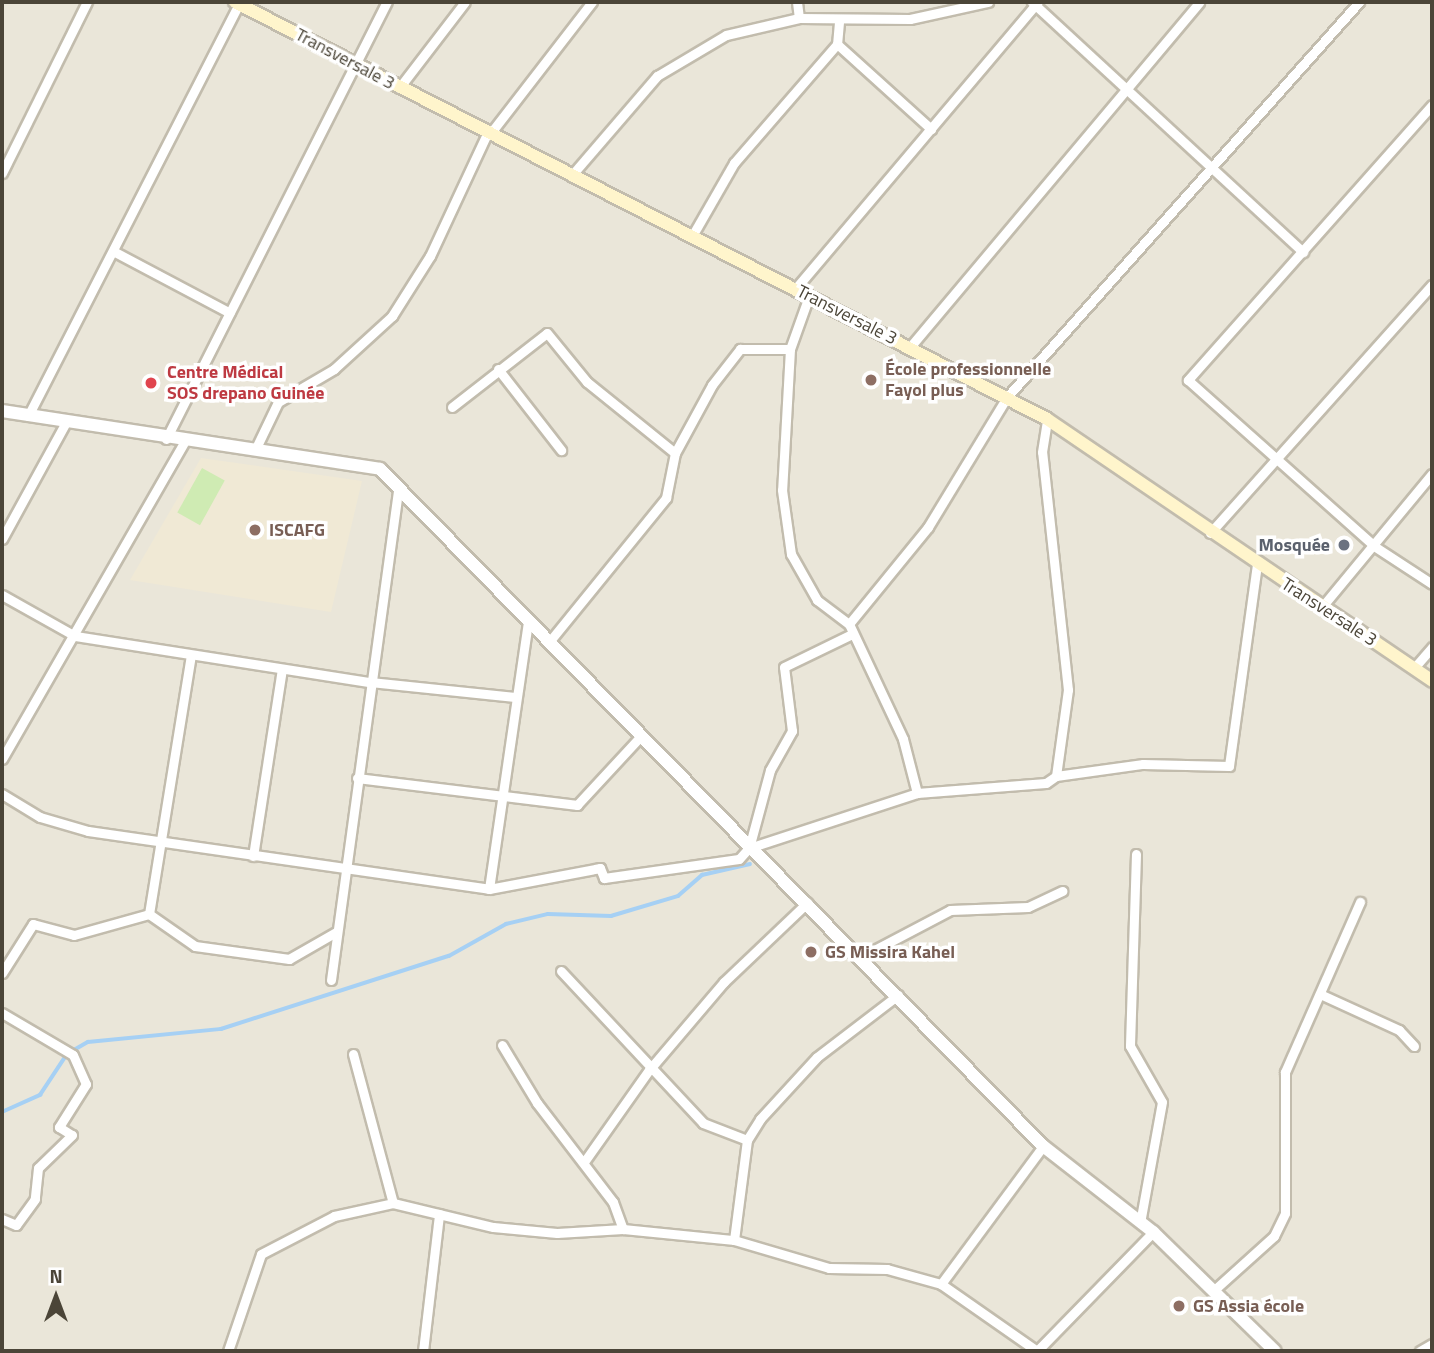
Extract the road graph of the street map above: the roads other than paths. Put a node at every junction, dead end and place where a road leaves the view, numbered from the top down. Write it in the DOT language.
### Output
graph roads {
  1 [pos="87,2"];
  2 [pos="238,2"];
  3 [pos="387,2"];
  4 [pos="465,2"];
  5 [pos="592,2"];
  6 [pos="797,2"];
  7 [pos="988,2"];
  8 [pos="1199,2"];
  9 [pos="1359,2"];
  10 [pos="1035,3"];
  11 [pos="799,18"];
  12 [pos="839,22"];
  13 [pos="837,44"];
  14 [pos="355,63"];
  15 [pos="1122,87"];
  16 [pos="399,88"];
  17 [pos="1432,105"];
  18 [pos="931,130"];
  19 [pos="490,132"];
  20 [pos="1212,168"];
  21 [pos="2,173"];
  22 [pos="572,176"];
  23 [pos="692,236"];
  24 [pos="113,251"];
  25 [pos="1303,252"];
  26 [pos="1432,285"];
  27 [pos="796,288"];
  28 [pos="809,296"];
  29 [pos="230,313"];
  30 [pos="910,347"];
  31 [pos="790,349"];
  32 [pos="498,369"];
  33 [pos="1007,397"];
  34 [pos="452,407"];
  35 [pos="2,411"];
  36 [pos="28,416"];
  37 [pos="1047,419"];
  38 [pos="66,422"];
  39 [pos="166,439"];
  40 [pos="184,442"];
  41 [pos="255,450"];
  42 [pos="561,450"];
  43 [pos="675,453"];
  44 [pos="1280,457"];
  45 [pos="1432,474"];
  46 [pos="399,486"];
  47 [pos="1210,533"];
  48 [pos="2,539"];
  49 [pos="1374,546"];
  50 [pos="1257,564"];
  51 [pos="1432,584"];
  52 [pos="2,595"];
  53 [pos="1321,608"];
  54 [pos="528,623"];
  55 [pos="849,624"];
  56 [pos="850,635"];
  57 [pos="75,636"];
  58 [pos="549,642"];
  59 [pos="1432,647"];
  60 [pos="191,655"];
  61 [pos="1414,668"];
  62 [pos="282,669"];
  63 [pos="1432,681"];
  64 [pos="370,682"];
  65 [pos="515,697"];
  66 [pos="640,737"];
  67 [pos="2,759"];
  68 [pos="1056,776"];
  69 [pos="357,778"];
  70 [pos="917,793"];
  71 [pos="2,794"];
  72 [pos="501,799"];
  73 [pos="160,844"];
  74 [pos="749,848"];
  75 [pos="1136,854"];
  76 [pos="253,856"];
  77 [pos="344,871"];
  78 [pos="489,889"];
  79 [pos="1062,891"];
  80 [pos="1360,902"];
  81 [pos="807,903"];
  82 [pos="149,914"];
  83 [pos="336,932"];
  84 [pos="861,957"];
  85 [pos="561,971"];
  86 [pos="2,973"];
  87 [pos="331,980"];
  88 [pos="1320,994"];
  89 [pos="898,995"];
  90 [pos="2,1013"];
  91 [pos="502,1045"];
  92 [pos="1414,1046"];
  93 [pos="353,1054"];
  94 [pos="649,1070"];
  95 [pos="747,1140"];
  96 [pos="1043,1146"];
  97 [pos="584,1161"];
  98 [pos="393,1203"];
  99 [pos="439,1214"];
  100 [pos="2,1219"];
  101 [pos="1140,1223"];
  102 [pos="623,1229"];
  103 [pos="1153,1233"];
  104 [pos="734,1240"];
  105 [pos="941,1284"];
  106 [pos="1213,1291"];
  107 [pos="228,1351"];
  108 [pos="423,1351"];
  109 [pos="1037,1351"];
  110 [pos="1275,1351"];
  1 -- 21 [label="street"];
  2 -- 14 [label="main road, Transversale 3"];
  2 -- 24 [label="street"];
  3 -- 14 [label="street"];
  4 -- 16 [label="street"];
  5 -- 19 [label="street"];
  6 -- 11 [label="street"];
  7 -- 12 [label="street"];
  8 -- 15 [label="street"];
  9 -- 20 [label="street"];
  10 -- 15 [label="street"];
  10 -- 18 [label="street"];
  11 -- 12 [label="street"];
  11 -- 22 [label="street"];
  12 -- 13 [label="street"];
  13 -- 18 [label="street"];
  13 -- 23 [label="street"];
  14 -- 16 [label="main road, Transversale 3"];
  14 -- 29 [label="street"];
  15 -- 20 [label="street"];
  15 -- 30 [label="street"];
  16 -- 19 [label="main road, Transversale 3"];
  17 -- 25 [label="street"];
  18 -- 27 [label="street"];
  19 -- 22 [label="main road, Transversale 3"];
  19 -- 41 [label="street"];
  20 -- 25 [label="street"];
  20 -- 33 [label="street"];
  22 -- 23 [label="main road, Transversale 3"];
  23 -- 27 [label="main road, Transversale 3"];
  24 -- 29 [label="street"];
  24 -- 36 [label="street"];
  25 -- 44 [label="street"];
  26 -- 44 [label="street"];
  27 -- 28 [label="main road, Transversale 3"];
  28 -- 30 [label="main road, Transversale 3"];
  28 -- 31 [label="street"];
  29 -- 39 [label="street"];
  30 -- 33 [label="main road, Transversale 3"];
  31 -- 43 [label="street"];
  31 -- 55 [label="street"];
  32 -- 34 [label="street"];
  32 -- 42 [label="street"];
  32 -- 43 [label="street"];
  33 -- 37 [label="main road, Transversale 3"];
  33 -- 55 [label="street"];
  35 -- 36 [label="street"];
  36 -- 38 [label="street"];
  37 -- 47 [label="main road, Transversale 3"];
  37 -- 68 [label="street"];
  38 -- 39 [label="street"];
  38 -- 48 [label="street"];
  39 -- 40 [label="street"];
  40 -- 41 [label="street"];
  40 -- 57 [label="street"];
  41 -- 46 [label="street"];
  43 -- 58 [label="street"];
  44 -- 47 [label="street"];
  44 -- 49 [label="street"];
  45 -- 49 [label="street"];
  46 -- 54 [label="street"];
  46 -- 64 [label="street"];
  47 -- 50 [label="main road, Transversale 3"];
  49 -- 51 [label="street"];
  49 -- 53 [label="street"];
  50 -- 53 [label="main road, Transversale 3"];
  50 -- 68 [label="street"];
  52 -- 57 [label="street"];
  53 -- 61 [label="main road, Transversale 3"];
  54 -- 58 [label="street"];
  54 -- 65 [label="street"];
  55 -- 56 [label="street"];
  56 -- 70 [label="street"];
  56 -- 74 [label="street"];
  57 -- 60 [label="street"];
  57 -- 67 [label="street"];
  58 -- 66 [label="street"];
  59 -- 61 [label="street"];
  60 -- 62 [label="street"];
  60 -- 73 [label="street"];
  61 -- 63 [label="main road, Transversale 3"];
  62 -- 64 [label="street"];
  62 -- 76 [label="street"];
  64 -- 65 [label="street"];
  64 -- 69 [label="street"];
  65 -- 72 [label="street"];
  66 -- 72 [label="street"];
  66 -- 74 [label="street"];
  68 -- 70 [label="street"];
  69 -- 72 [label="street"];
  69 -- 77 [label="street"];
  70 -- 74 [label="street"];
  71 -- 73 [label="street"];
  72 -- 78 [label="street"];
  73 -- 76 [label="street"];
  73 -- 82 [label="street"];
  74 -- 78 [label="street"];
  74 -- 81 [label="street"];
  75 -- 101 [label="street"];
  76 -- 77 [label="street"];
  77 -- 78 [label="street"];
  77 -- 83 [label="street"];
  79 -- 84 [label="street"];
  80 -- 88 [label="street"];
  81 -- 84 [label="street"];
  81 -- 94 [label="street"];
  82 -- 83 [label="street"];
  82 -- 86 [label="street"];
  83 -- 87 [label="street"];
  84 -- 89 [label="street"];
  85 -- 94 [label="street"];
  88 -- 92 [label="street"];
  88 -- 106 [label="street"];
  89 -- 95 [label="street"];
  89 -- 96 [label="street"];
  90 -- 100 [label="street"];
  91 -- 97 [label="street"];
  93 -- 98 [label="street"];
  94 -- 95 [label="street"];
  94 -- 97 [label="street"];
  95 -- 104 [label="street"];
  96 -- 101 [label="street"];
  96 -- 105 [label="street"];
  97 -- 102 [label="street"];
  98 -- 99 [label="street"];
  98 -- 107 [label="street"];
  99 -- 102 [label="street"];
  99 -- 108 [label="street"];
  101 -- 103 [label="street"];
  102 -- 104 [label="street"];
  103 -- 106 [label="street"];
  103 -- 109 [label="street"];
  104 -- 105 [label="street"];
  105 -- 109 [label="street"];
  106 -- 110 [label="street"];
}
